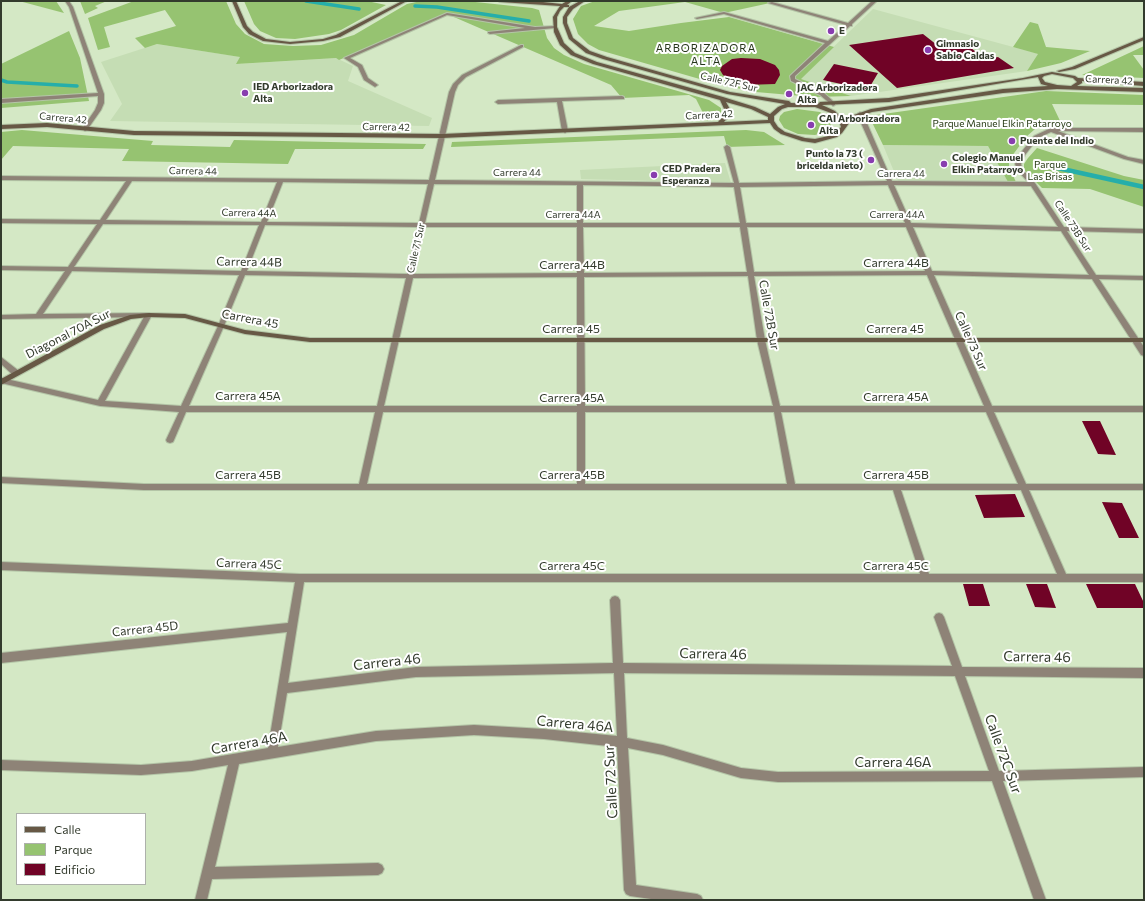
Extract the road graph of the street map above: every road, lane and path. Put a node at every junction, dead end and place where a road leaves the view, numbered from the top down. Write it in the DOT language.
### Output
graph roads {
  1 [pos="67,1"];
  2 [pos="234,1"];
  3 [pos="405,1"];
  4 [pos="500,1"];
  5 [pos="570,1"];
  6 [pos="583,1"];
  7 [pos="875,1"];
  8 [pos="770,3"];
  9 [pos="563,5"];
  10 [pos="572,7"];
  11 [pos="697,18"];
  12 [pos="850,25"];
  13 [pos="555,27"];
  14 [pos="536,29"];
  15 [pos="490,33"];
  16 [pos="1144,38"];
  17 [pos="829,43"];
  18 [pos="521,46"];
  19 [pos="1073,68"];
  20 [pos="1052,73"];
  21 [pos="1042,75"];
  22 [pos="1076,78"];
  23 [pos="1144,84"];
  24 [pos="375,85"];
  25 [pos="1057,87"];
  26 [pos="1073,87"];
  27 [pos="1144,90"];
  28 [pos="101,94"];
  29 [pos="622,98"];
  30 [pos="721,98"];
  31 [pos="559,100"];
  32 [pos="1,101"];
  33 [pos="498,102"];
  34 [pos="796,104"];
  35 [pos="807,104"];
  36 [pos="834,104"];
  37 [pos="860,114"];
  38 [pos="771,118"];
  39 [pos="720,123"];
  40 [pos="1,127"];
  41 [pos="843,127"];
  42 [pos="85,129"];
  43 [pos="565,130"];
  44 [pos="1050,130"];
  45 [pos="1144,130"];
  46 [pos="442,136"];
  47 [pos="727,147"];
  48 [pos="1144,162"];
  49 [pos="1,178"];
  50 [pos="130,179"];
  51 [pos="281,180"];
  52 [pos="431,182"];
  53 [pos="580,183"];
  54 [pos="890,183"];
  55 [pos="1033,184"];
  56 [pos="736,185"];
  57 [pos="1,220"];
  58 [pos="102,222"];
  59 [pos="264,223"];
  60 [pos="422,225"];
  61 [pos="581,225"];
  62 [pos="908,225"];
  63 [pos="743,226"];
  64 [pos="1062,228"];
  65 [pos="1144,231"];
  66 [pos="1,268"];
  67 [pos="69,270"];
  68 [pos="243,272"];
  69 [pos="751,274"];
  70 [pos="930,274"];
  71 [pos="410,276"];
  72 [pos="581,276"];
  73 [pos="1094,277"];
  74 [pos="1144,278"];
  75 [pos="149,315"];
  76 [pos="1,317"];
  77 [pos="38,317"];
  78 [pos="221,326"];
  79 [pos="396,340"];
  80 [pos="581,340"];
  81 [pos="761,340"];
  82 [pos="958,340"];
  83 [pos="1135,340"];
  84 [pos="1144,340"];
  85 [pos="1144,353"];
  86 [pos="1,360"];
  87 [pos="16,373"];
  88 [pos="2,382"];
  89 [pos="100,403"];
  90 [pos="380,407"];
  91 [pos="184,409"];
  92 [pos="778,409"];
  93 [pos="989,409"];
  94 [pos="1144,409"];
  95 [pos="581,410"];
  96 [pos="170,440"];
  97 [pos="1,480"];
  98 [pos="362,487"];
  99 [pos="581,487"];
  100 [pos="792,487"];
  101 [pos="896,487"];
  102 [pos="1023,487"];
  103 [pos="1144,487"];
  104 [pos="1,566"];
  105 [pos="300,578"];
  106 [pos="926,578"];
  107 [pos="1062,578"];
  108 [pos="1144,578"];
  109 [pos="615,600"];
  110 [pos="939,617"];
  111 [pos="292,627"];
  112 [pos="1,658"];
  113 [pos="620,668"];
  114 [pos="958,671"];
  115 [pos="1144,672"];
  116 [pos="282,689"];
  117 [pos="623,742"];
  118 [pos="272,753"];
  119 [pos="235,760"];
  120 [pos="1,765"];
  121 [pos="1144,772"];
  122 [pos="996,776"];
  123 [pos="378,869"];
  124 [pos="208,873"];
  125 [pos="202,900"];
  126 [pos="697,900"];
  127 [pos="1040,900"];
  1 -- 28 [label="street"];
  2 -- 3 [label="street"];
  4 -- 9 [label="street"];
  5 -- 9 [label="street"];
  6 -- 10 [label="street"];
  7 -- 12 [label="street"];
  8 -- 12 [label="street"];
  9 -- 10 [label="street"];
  9 -- 13 [label="street"];
  10 -- 34 [label="street, Calle 72F Sur"];
  11 -- 17 [label="street"];
  12 -- 17 [label="street"];
  13 -- 14 [label="street"];
  13 -- 30 [label="street, Calle 72F Sur"];
  14 -- 15 [label="street"];
  14 -- 24 [label="street"];
  16 -- 19 [label="street"];
  17 -- 36 [label="street"];
  18 -- 46 [label="street, Calle 71 Sur"];
  19 -- 20 [label="street"];
  19 -- 22 [label="street"];
  20 -- 21 [label="street"];
  20 -- 22 [label="street, Carrera 42"];
  21 -- 25 [label="street"];
  21 -- 36 [label="street"];
  22 -- 23 [label="street, Carrera 42"];
  22 -- 26 [label="street"];
  25 -- 26 [label="street, Carrera 42"];
  25 -- 37 [label="street"];
  26 -- 27 [label="street, Carrera 42"];
  28 -- 32 [label="street"];
  28 -- 42 [label="street"];
  29 -- 31 [label="street"];
  30 -- 38 [label="street, Calle 72F Sur"];
  30 -- 39 [label="street"];
  31 -- 33 [label="street"];
  31 -- 43 [label="street"];
  34 -- 35 [label="street"];
  34 -- 38 [label="street"];
  35 -- 36 [label="street"];
  35 -- 41 [label="street"];
  37 -- 41 [label="street"];
  37 -- 54 [label="street, Calle 73 Sur"];
  38 -- 39 [label="street, Carrera 42"];
  38 -- 41 [label="street, Calle 72F Sur"];
  39 -- 43 [label="street, Carrera 42"];
  40 -- 42 [label="street, Carrera 42"];
  42 -- 46 [label="street, Carrera 42"];
  43 -- 46 [label="street, Carrera 42"];
  44 -- 45 [label="street, Calle 73B Sur"];
  44 -- 48 [label="street"];
  44 -- 55 [label="street, Calle 73B Sur"];
  46 -- 52 [label="street, Calle 71 Sur"];
  47 -- 56 [label="street, Calle 72B Sur"];
  49 -- 50 [label="street, Carrera 44"];
  50 -- 51 [label="street, Carrera 44"];
  50 -- 58 [label="street"];
  51 -- 52 [label="street, Carrera 44"];
  51 -- 59 [label="street"];
  52 -- 53 [label="street, Carrera 44"];
  52 -- 60 [label="street, Calle 71 Sur"];
  53 -- 56 [label="street, Carrera 44"];
  53 -- 61 [label="street"];
  54 -- 55 [label="street, Carrera 44"];
  54 -- 56 [label="street, Carrera 44"];
  54 -- 62 [label="street, Calle 73 Sur"];
  55 -- 64 [label="street, Calle 73B Sur"];
  56 -- 63 [label="street, Calle 72B Sur"];
  57 -- 58 [label="street, Carrera 44A"];
  58 -- 59 [label="street, Carrera 44A"];
  58 -- 67 [label="street"];
  59 -- 60 [label="street, Carrera 44A"];
  59 -- 68 [label="street"];
  60 -- 61 [label="street, Carrera 44A"];
  60 -- 71 [label="street, Calle 71 Sur"];
  61 -- 63 [label="street, Carrera 44A"];
  61 -- 72 [label="street"];
  62 -- 63 [label="street, Carrera 44A"];
  62 -- 64 [label="street, Carrera 44A"];
  62 -- 70 [label="street, Calle 73 Sur"];
  63 -- 69 [label="street, Calle 72B Sur"];
  64 -- 65 [label="street, Carrera 44A"];
  64 -- 73 [label="street, Calle 73B Sur"];
  66 -- 67 [label="street, Carrera 44B"];
  67 -- 68 [label="street, Carrera 44B"];
  67 -- 77 [label="street"];
  68 -- 71 [label="street, Carrera 44B"];
  68 -- 78 [label="street"];
  69 -- 70 [label="street, Carrera 44B"];
  69 -- 72 [label="street, Carrera 44B"];
  69 -- 81 [label="street, Calle 72B Sur"];
  70 -- 73 [label="street, Carrera 44B"];
  70 -- 82 [label="street, Calle 73 Sur"];
  71 -- 72 [label="street, Carrera 44B"];
  71 -- 79 [label="street, Calle 71 Sur"];
  72 -- 80 [label="street"];
  73 -- 74 [label="street, Carrera 44B"];
  73 -- 83 [label="street, Calle 73B Sur"];
  75 -- 77 [label="street, Carrera 45"];
  75 -- 78 [label="street, Carrera 45"];
  75 -- 87 [label="street, Diagonal 70A Sur"];
  75 -- 89 [label="street"];
  76 -- 77 [label="street, Carrera 45"];
  78 -- 79 [label="street, Carrera 45"];
  78 -- 91 [label="street"];
  79 -- 80 [label="street, Carrera 45"];
  79 -- 90 [label="street, Calle 71 Sur"];
  80 -- 81 [label="street, Carrera 45"];
  80 -- 95 [label="street"];
  81 -- 82 [label="street, Carrera 45"];
  81 -- 92 [label="street, Calle 72B Sur"];
  82 -- 83 [label="street, Carrera 45"];
  82 -- 93 [label="street, Calle 73 Sur"];
  83 -- 84 [label="street, Carrera 45"];
  83 -- 85 [label="street, Calle 73B Sur"];
  86 -- 87 [label="street"];
  87 -- 88 [label="street, Diagonal 70A Sur"];
  88 -- 89 [label="street, Carrera 45A"];
  89 -- 91 [label="street, Carrera 45A"];
  90 -- 91 [label="street, Carrera 45A"];
  90 -- 95 [label="street, Carrera 45A"];
  90 -- 98 [label="street, Calle 71 Sur"];
  91 -- 96 [label="street"];
  92 -- 93 [label="street, Carrera 45A"];
  92 -- 95 [label="street, Carrera 45A"];
  92 -- 100 [label="street, Calle 72B Sur"];
  93 -- 94 [label="street, Carrera 45A"];
  93 -- 102 [label="street, Calle 73 Sur"];
  95 -- 99 [label="street"];
  97 -- 98 [label="street, Carrera 45B"];
  98 -- 99 [label="street, Carrera 45B"];
  99 -- 100 [label="street, Carrera 45B"];
  100 -- 101 [label="street, Carrera 45B"];
  101 -- 102 [label="street, Carrera 45B"];
  101 -- 106 [label="street"];
  102 -- 103 [label="street, Carrera 45B"];
  102 -- 107 [label="street, Calle 73 Sur"];
  104 -- 105 [label="street, Carrera 45C"];
  105 -- 106 [label="street, Carrera 45C"];
  105 -- 111 [label="street"];
  106 -- 107 [label="street, Carrera 45C"];
  107 -- 108 [label="street, Carrera 45C"];
  109 -- 113 [label="street, Calle 72 Sur"];
  110 -- 114 [label="street, Calle 72C Sur"];
  111 -- 112 [label="street, Carrera 45D"];
  111 -- 116 [label="street"];
  113 -- 114 [label="street, Carrera 46"];
  113 -- 116 [label="street, Carrera 46"];
  113 -- 117 [label="street, Calle 72 Sur"];
  114 -- 115 [label="street, Carrera 46"];
  114 -- 122 [label="street, Calle 72C Sur"];
  116 -- 118 [label="street"];
  117 -- 118 [label="street, Carrera 46A"];
  117 -- 122 [label="street, Carrera 46A"];
  117 -- 126 [label="street, Calle 72 Sur"];
  118 -- 119 [label="street, Carrera 46A"];
  119 -- 120 [label="street, Carrera 46A"];
  119 -- 124 [label="street"];
  121 -- 122 [label="street, Carrera 46A"];
  122 -- 127 [label="street, Calle 72C Sur"];
  123 -- 124 [label="street"];
  124 -- 125 [label="street"];
}
